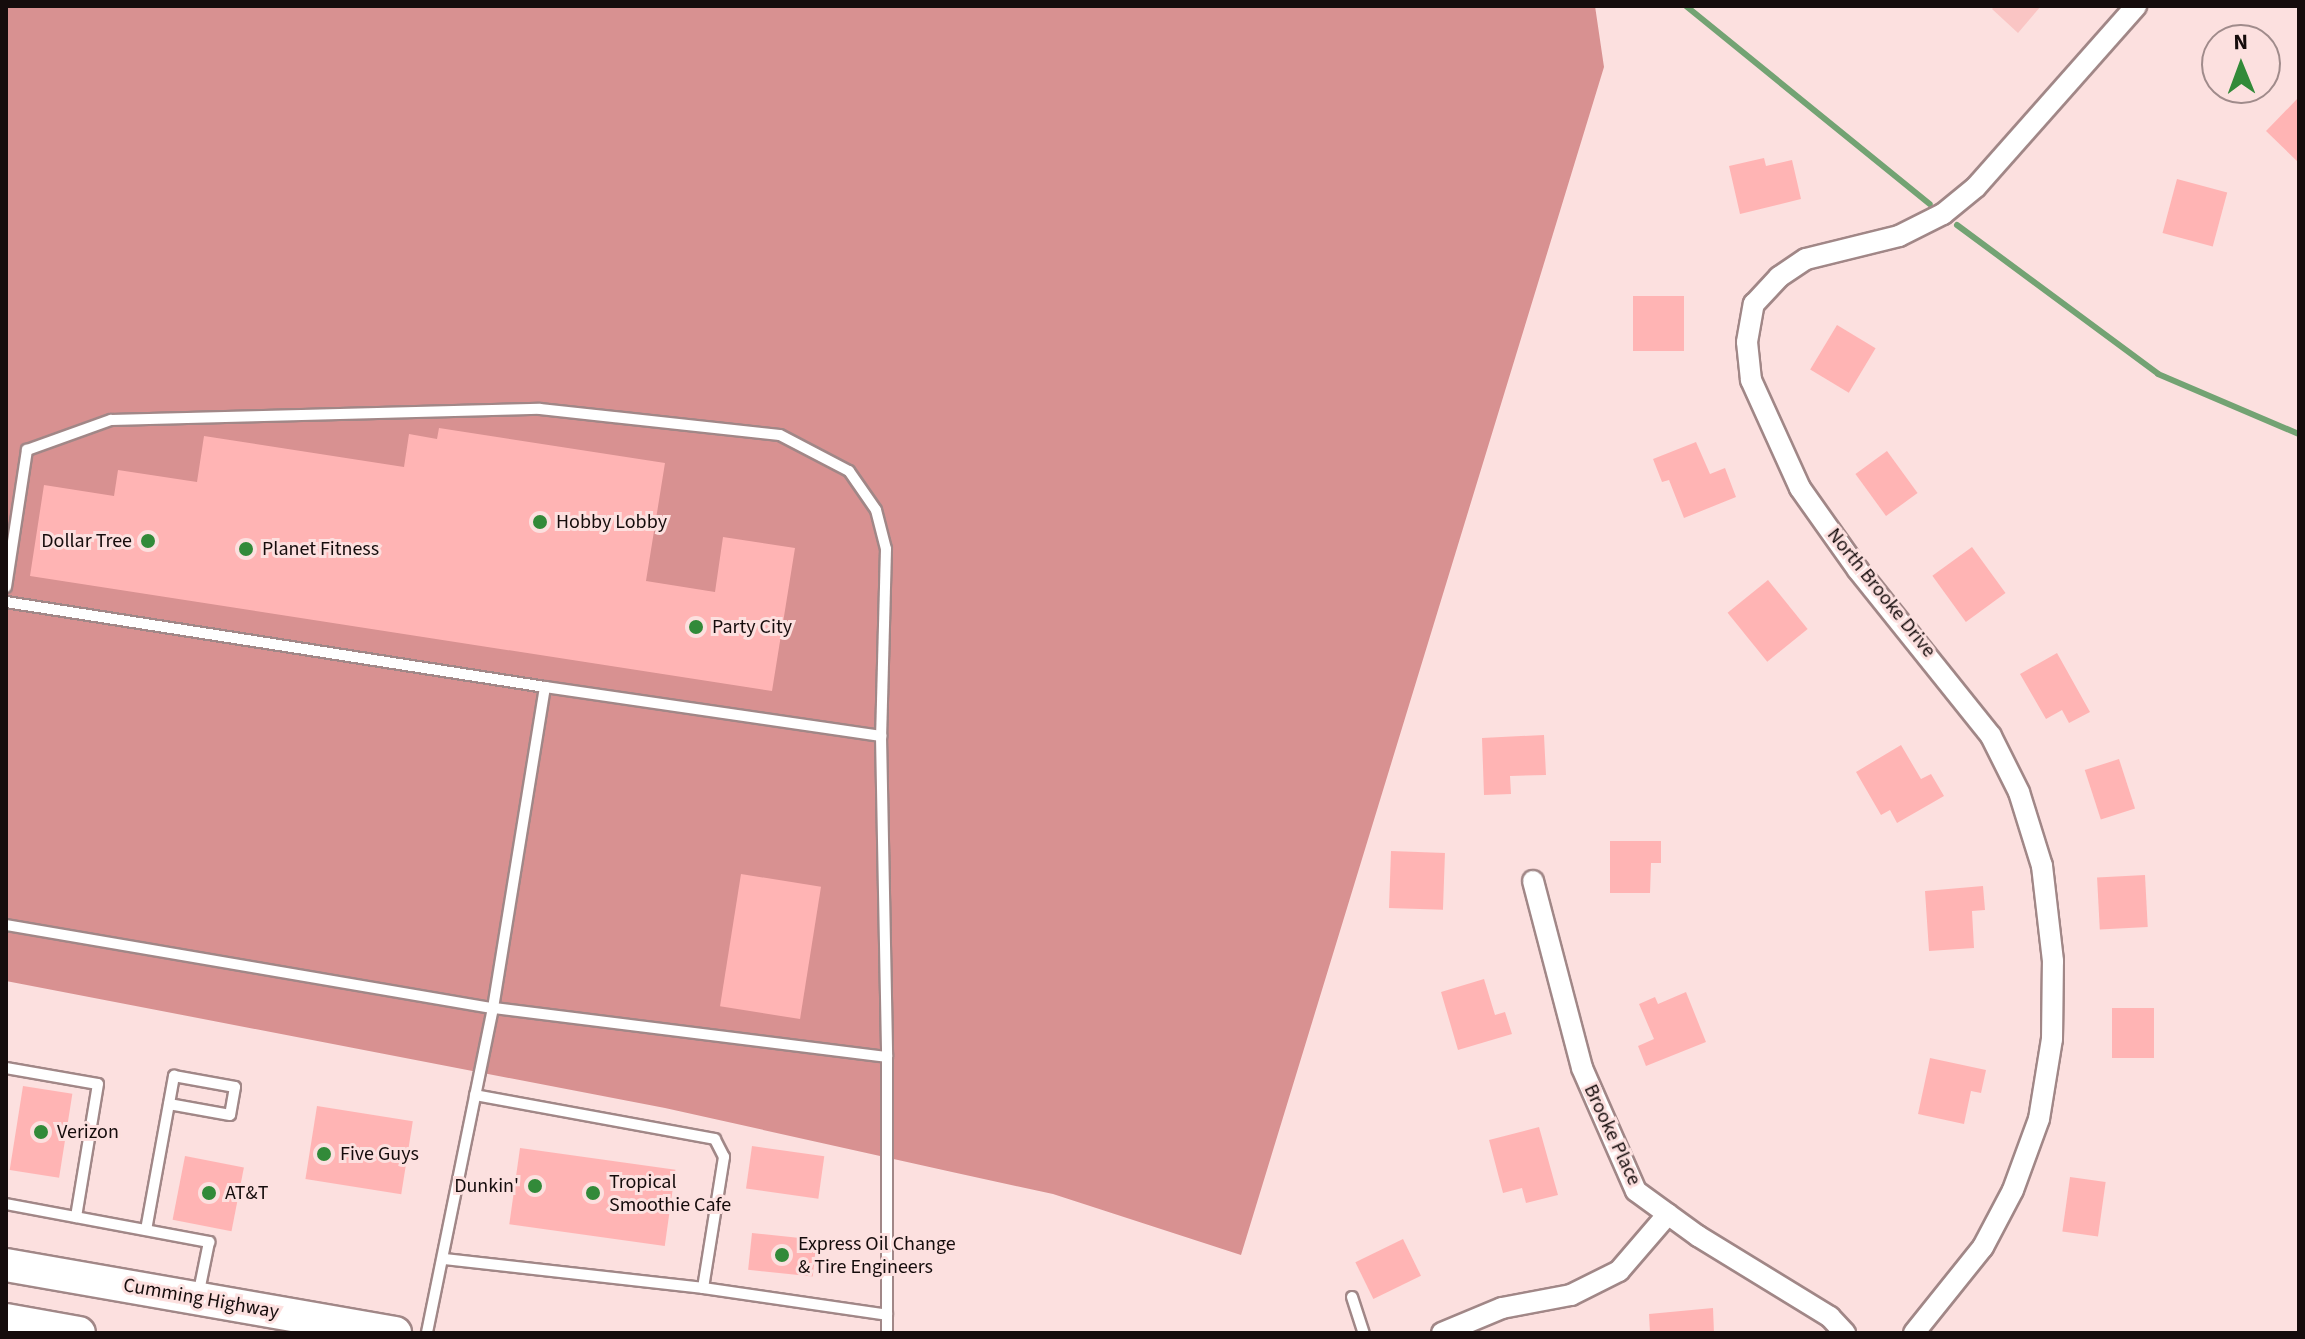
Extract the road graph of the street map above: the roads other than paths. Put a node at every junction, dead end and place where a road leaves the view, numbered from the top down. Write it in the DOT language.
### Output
graph roads {
  1 [pos="2136,6"];
  2 [pos="6,587"];
  3 [pos="6,602"];
  4 [pos="545,687"];
  5 [pos="881,736"];
  6 [pos="1533,881"];
  7 [pos="6,925"];
  8 [pos="493,1008"];
  9 [pos="887,1057"];
  10 [pos="6,1068"];
  11 [pos="475,1095"];
  12 [pos="169,1104"];
  13 [pos="6,1204"];
  14 [pos="1668,1214"];
  15 [pos="76,1217"];
  16 [pos="146,1230"];
  17 [pos="445,1259"];
  18 [pos="6,1265"];
  19 [pos="703,1288"];
  20 [pos="1352,1297"];
  21 [pos="198,1299"];
  22 [pos="887,1315"];
  23 [pos="6,1320"];
  24 [pos="79,1333"];
  25 [pos="395,1333"];
  26 [pos="427,1333"];
  27 [pos="887,1333"];
  28 [pos="1364,1333"];
  29 [pos="1442,1333"];
  30 [pos="1845,1333"];
  31 [pos="1914,1333"];
  1 -- 31 [label="street, North Brooke Drive"];
  2 -- 5 [label="lane"];
  3 -- 4 [label="lane"];
  4 -- 5 [label="lane"];
  4 -- 8 [label="lane"];
  5 -- 9 [label="lane"];
  6 -- 14 [label="street, Brooke Place"];
  7 -- 8 [label="lane"];
  8 -- 9 [label="lane"];
  8 -- 11 [label="lane"];
  9 -- 22 [label="lane"];
  10 -- 15 [label="lane"];
  11 -- 17 [label="lane"];
  11 -- 19 [label="lane"];
  12 -- 12 [label="lane"];
  12 -- 16 [label="lane"];
  13 -- 15 [label="lane"];
  14 -- 29 [label="street"];
  14 -- 30 [label="street, Brooke Place"];
  15 -- 16 [label="lane"];
  16 -- 21 [label="lane"];
  17 -- 19 [label="lane"];
  17 -- 26 [label="lane"];
  18 -- 21 [label="main road, Cumming Highway"];
  19 -- 22 [label="lane"];
  20 -- 28 [label="lane"];
  21 -- 25 [label="main road, Cumming Highway"];
  22 -- 27 [label="lane"];
  23 -- 24 [label="main road"];
}
